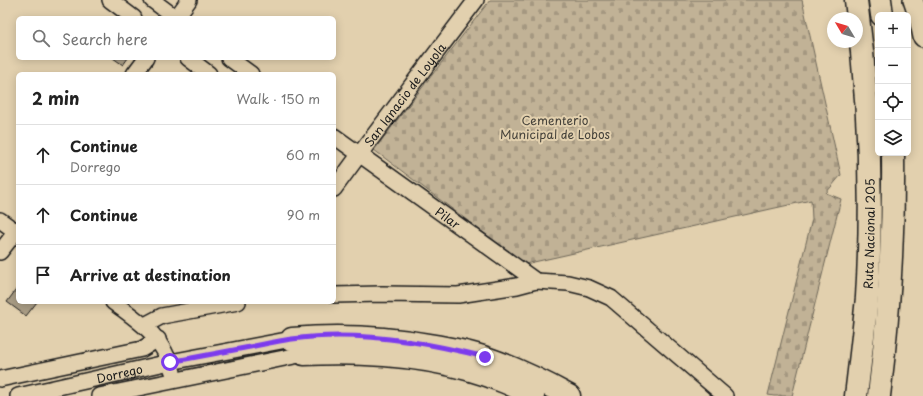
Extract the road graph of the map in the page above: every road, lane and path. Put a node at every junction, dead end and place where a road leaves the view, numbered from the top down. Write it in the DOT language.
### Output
graph roads {
  1 [pos="110,0"];
  2 [pos="152,0"];
  3 [pos="189,0"];
  4 [pos="476,0"];
  5 [pos="856,0"];
  6 [pos="880,0"];
  7 [pos="913,0"];
  8 [pos="882,12"];
  9 [pos="131,16"];
  10 [pos="173,16"];
  11 [pos="177,16"];
  12 [pos="923,37"];
  13 [pos="144,60"];
  14 [pos="191,60"];
  15 [pos="232,60"];
  16 [pos="136,72"];
  17 [pos="206,72"];
  18 [pos="248,72"];
  19 [pos="336,138"];
  20 [pos="359,155"];
  21 [pos="893,156"];
  22 [pos="339,172"];
  23 [pos="336,182"];
  24 [pos="0,220"];
  25 [pos="16,230"];
  26 [pos="16,232"];
  27 [pos="0,252"];
  28 [pos="536,281"];
  29 [pos="336,295"];
  30 [pos="116,304"];
  31 [pos="227,304"];
  32 [pos="145,325"];
  33 [pos="158,339"];
  34 [pos="298,346"];
  35 [pos="170,362"];
  36 [pos="0,379"];
  37 [pos="175,380"];
  38 [pos="18,396"];
  39 [pos="99,396"];
  40 [pos="532,396"];
  41 [pos="569,396"];
  42 [pos="725,396"];
  43 [pos="856,396"];
  44 [pos="879,396"];
  1 -- 9 [label="street"];
  2 -- 10 [label="street"];
  3 -- 11 [label="street"];
  4 -- 20 [label="street, San Ignacio de Loyola"];
  5 -- 43 [label="main road, Ruta Nacional 205"];
  6 -- 8 [label="main road"];
  7 -- 12 [label="street"];
  13 -- 16 [label="street"];
  14 -- 17 [label="street"];
  15 -- 18 [label="street"];
  19 -- 20 [label="street, Pilar"];
  20 -- 22 [label="street, San Ignacio de Loyola"];
  20 -- 28 [label="street, Pilar"];
  21 -- 44 [label="main road, Ruta Nacional 205"];
  22 -- 23 [label="street, San Ignacio de Loyola"];
  24 -- 25 [label="street"];
  26 -- 27 [label="street"];
  28 -- 29 [label="street"];
  28 -- 42 [label="street"];
  30 -- 32 [label="street"];
  31 -- 32 [label="street"];
  32 -- 33 [label="street"];
  33 -- 35 [label="street"];
  33 -- 36 [label="street"];
  34 -- 35 [label="street, Dorrego"];
  34 -- 37 [label="street, Dorrego"];
  34 -- 40 [label="main road"];
  34 -- 41 [label="main road"];
  35 -- 37 [label="street"];
  35 -- 38 [label="street, Dorrego"];
  37 -- 39 [label="street, Dorrego"];
}
